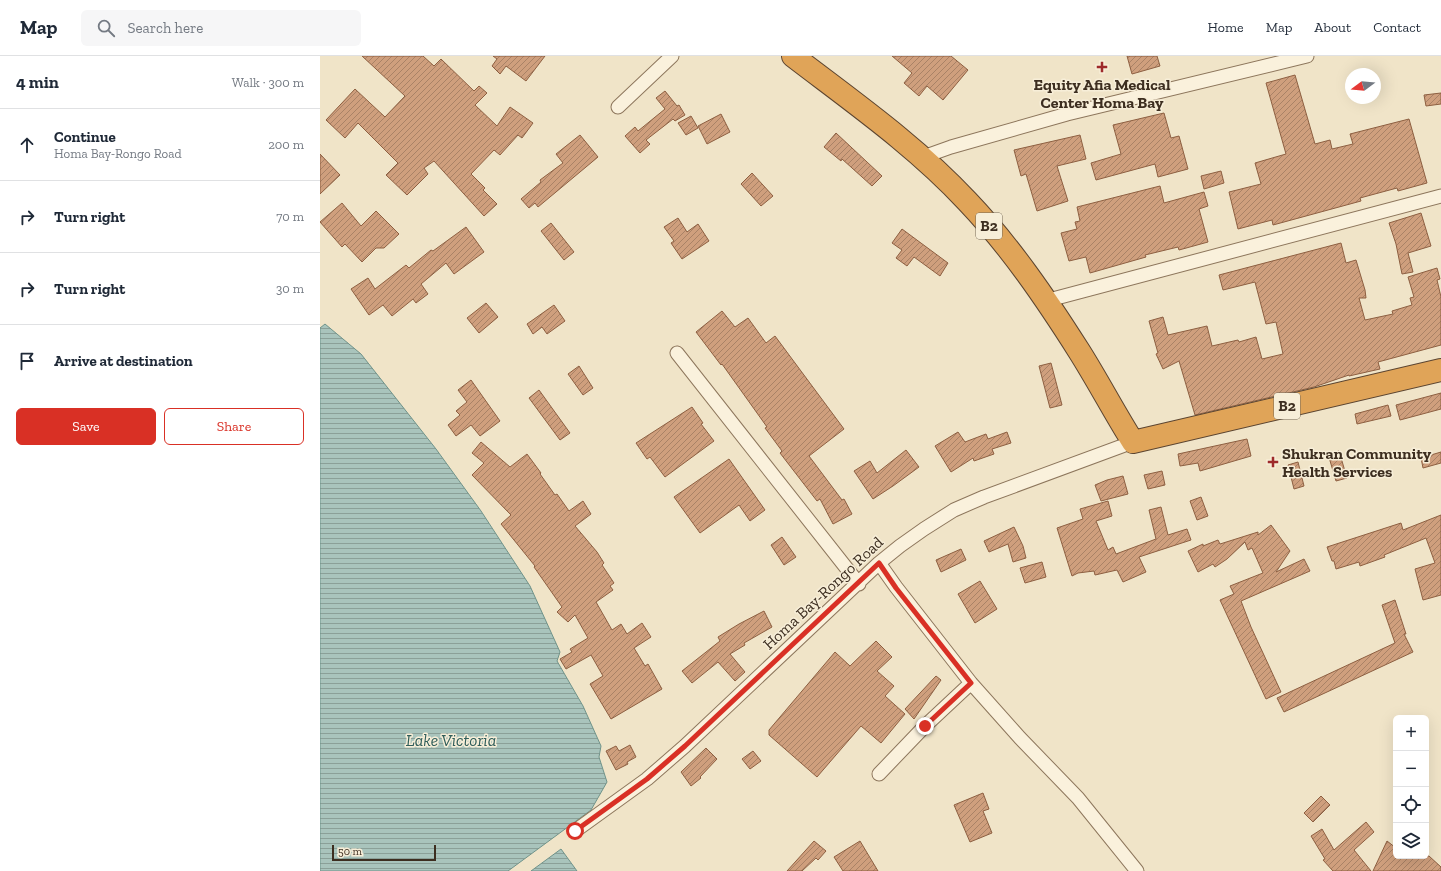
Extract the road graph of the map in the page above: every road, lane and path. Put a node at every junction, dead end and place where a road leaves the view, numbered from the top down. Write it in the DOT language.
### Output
graph roads {
  1 [pos="672,56"];
  2 [pos="793,56"];
  3 [pos="1307,56"];
  4 [pos="618,107"];
  5 [pos="922,157"];
  6 [pos="1441,196"];
  7 [pos="1045,301"];
  8 [pos="677,354"];
  9 [pos="1441,370"];
  10 [pos="1133,442"];
  11 [pos="879,563"];
  12 [pos="859,584"];
  13 [pos="971,683"];
  14 [pos="879,774"];
  15 [pos="575,831"];
  16 [pos="1137,871"];
  1 -- 4 [label="street"];
  2 -- 5 [label="highway, B2"];
  3 -- 5 [label="street"];
  5 -- 7 [label="highway, B2"];
  6 -- 7 [label="street"];
  7 -- 10 [label="highway, B2"];
  8 -- 12 [label="street"];
  9 -- 10 [label="highway, B2"];
  10 -- 11 [label="street, Homa Bay-Rongo Road"];
  11 -- 12 [label="street, Homa Bay-Rongo Road"];
  11 -- 13 [label="street"];
  12 -- 15 [label="street, Homa Bay-Rongo Road"];
  13 -- 14 [label="street"];
  13 -- 16 [label="street"];
}
